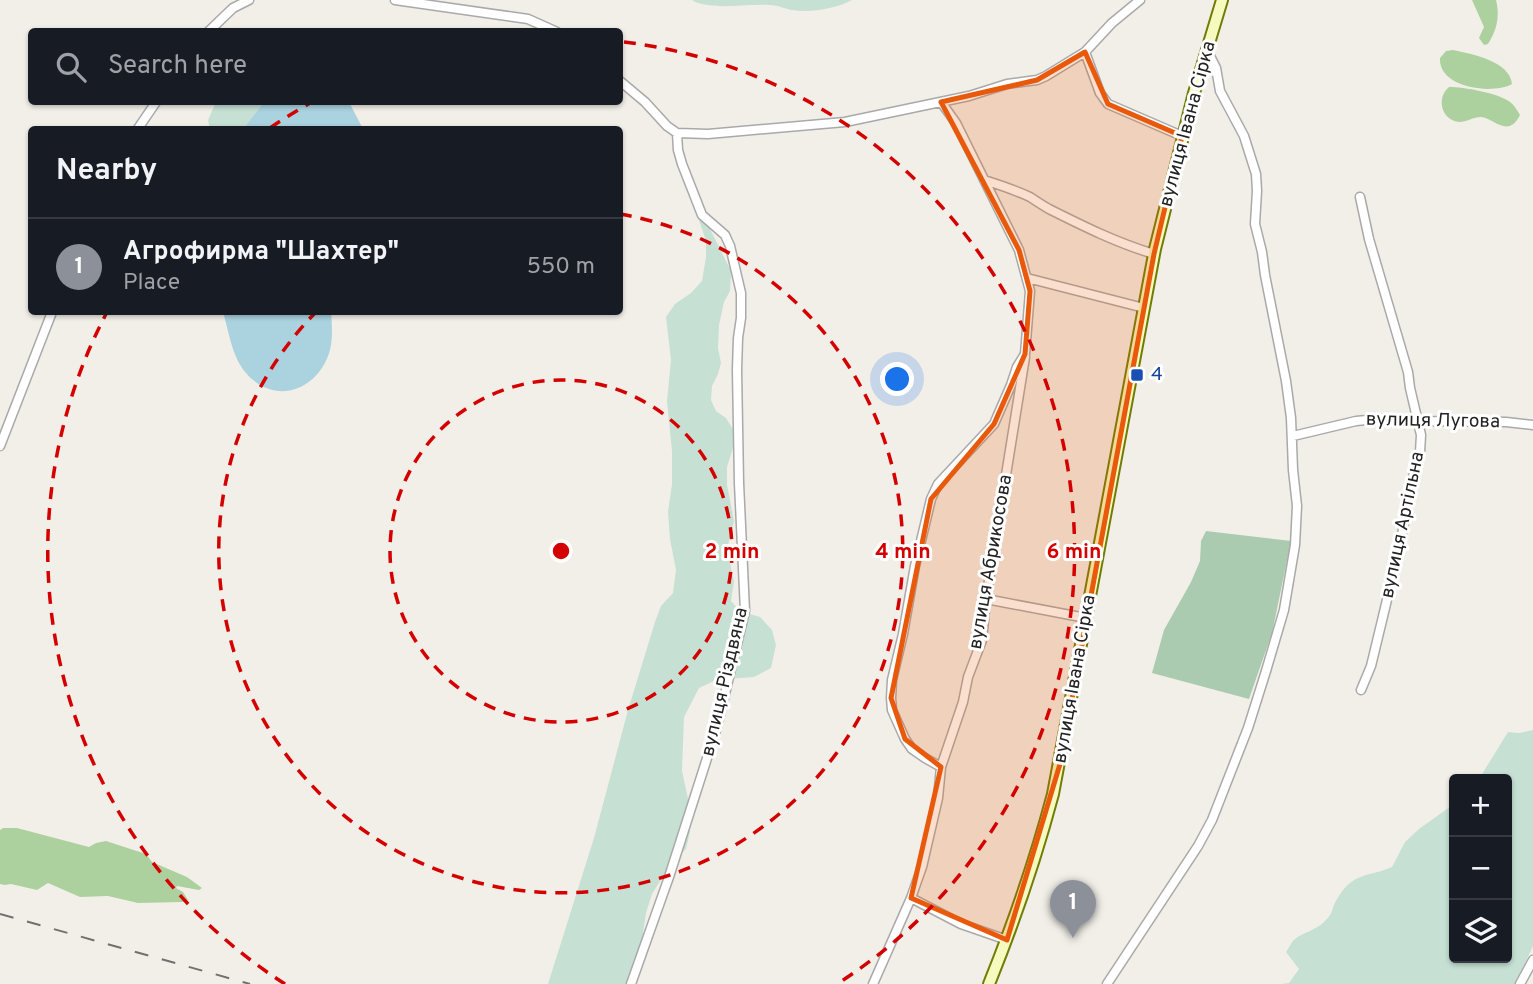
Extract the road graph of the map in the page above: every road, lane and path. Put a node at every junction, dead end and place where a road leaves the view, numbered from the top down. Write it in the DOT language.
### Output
graph roads {
  1 [pos="249,0"];
  2 [pos="395,0"];
  3 [pos="1140,0"];
  4 [pos="1222,0"];
  5 [pos="212,28"];
  6 [pos="548,28"];
  7 [pos="1207,50"];
  8 [pos="1085,52"];
  9 [pos="623,84"];
  10 [pos="941,102"];
  11 [pos="154,105"];
  12 [pos="140,126"];
  13 [pos="677,132"];
  14 [pos="1182,136"];
  15 [pos="984,180"];
  16 [pos="1360,197"];
  17 [pos="1154,254"];
  18 [pos="1027,278"];
  19 [pos="1144,308"];
  20 [pos="51,315"];
  21 [pos="1025,354"];
  22 [pos="1419,421"];
  23 [pos="1533,425"];
  24 [pos="1293,436"];
  25 [pos="0,446"];
  26 [pos="986,599"];
  27 [pos="1086,618"];
  28 [pos="1361,690"];
  29 [pos="942,767"];
  30 [pos="911,898"];
  31 [pos="1007,940"];
  32 [pos="1533,960"];
  33 [pos="631,984"];
  34 [pos="873,984"];
  35 [pos="989,984"];
  36 [pos="1107,984"];
  37 [pos="1520,984"];
  1 -- 5 [label="street"];
  2 -- 6 [label="street"];
  3 -- 8 [label="street"];
  4 -- 7 [label="street, вулиця Івана Сірка"];
  7 -- 14 [label="street, вулиця Івана Сірка"];
  7 -- 24 [label="street"];
  8 -- 10 [label="street"];
  8 -- 14 [label="street"];
  9 -- 13 [label="street"];
  10 -- 13 [label="street"];
  10 -- 15 [label="street, вулиця Абрикосова"];
  11 -- 12 [label="street"];
  13 -- 33 [label="street, вулиця Різдвяна"];
  14 -- 17 [label="street, вулиця Івана Сірка"];
  15 -- 17 [label="street"];
  15 -- 18 [label="street, вулиця Абрикосова"];
  16 -- 22 [label="street, вулиця Артільна"];
  17 -- 19 [label="street, вулиця Івана Сірка"];
  18 -- 19 [label="street"];
  18 -- 21 [label="street, вулиця Абрикосова"];
  19 -- 27 [label="street, вулиця Івана Сірка"];
  20 -- 25 [label="street"];
  21 -- 26 [label="street, вулиця Абрикосова"];
  21 -- 29 [label="street, вулиця Абрикосова"];
  22 -- 23 [label="street, вулиця Лугова"];
  22 -- 24 [label="street, вулиця Лугова"];
  22 -- 28 [label="street, вулиця Артільна"];
  24 -- 36 [label="street"];
  26 -- 27 [label="street"];
  26 -- 29 [label="street, вулиця Абрикосова"];
  27 -- 31 [label="street, вулиця Івана Сірка"];
  29 -- 30 [label="street, вулиця Абрикосова"];
  30 -- 31 [label="street"];
  30 -- 34 [label="street, вулиця Абрикосова"];
  31 -- 35 [label="street, вулиця Івана Сірка"];
  32 -- 37 [label="street"];
}
